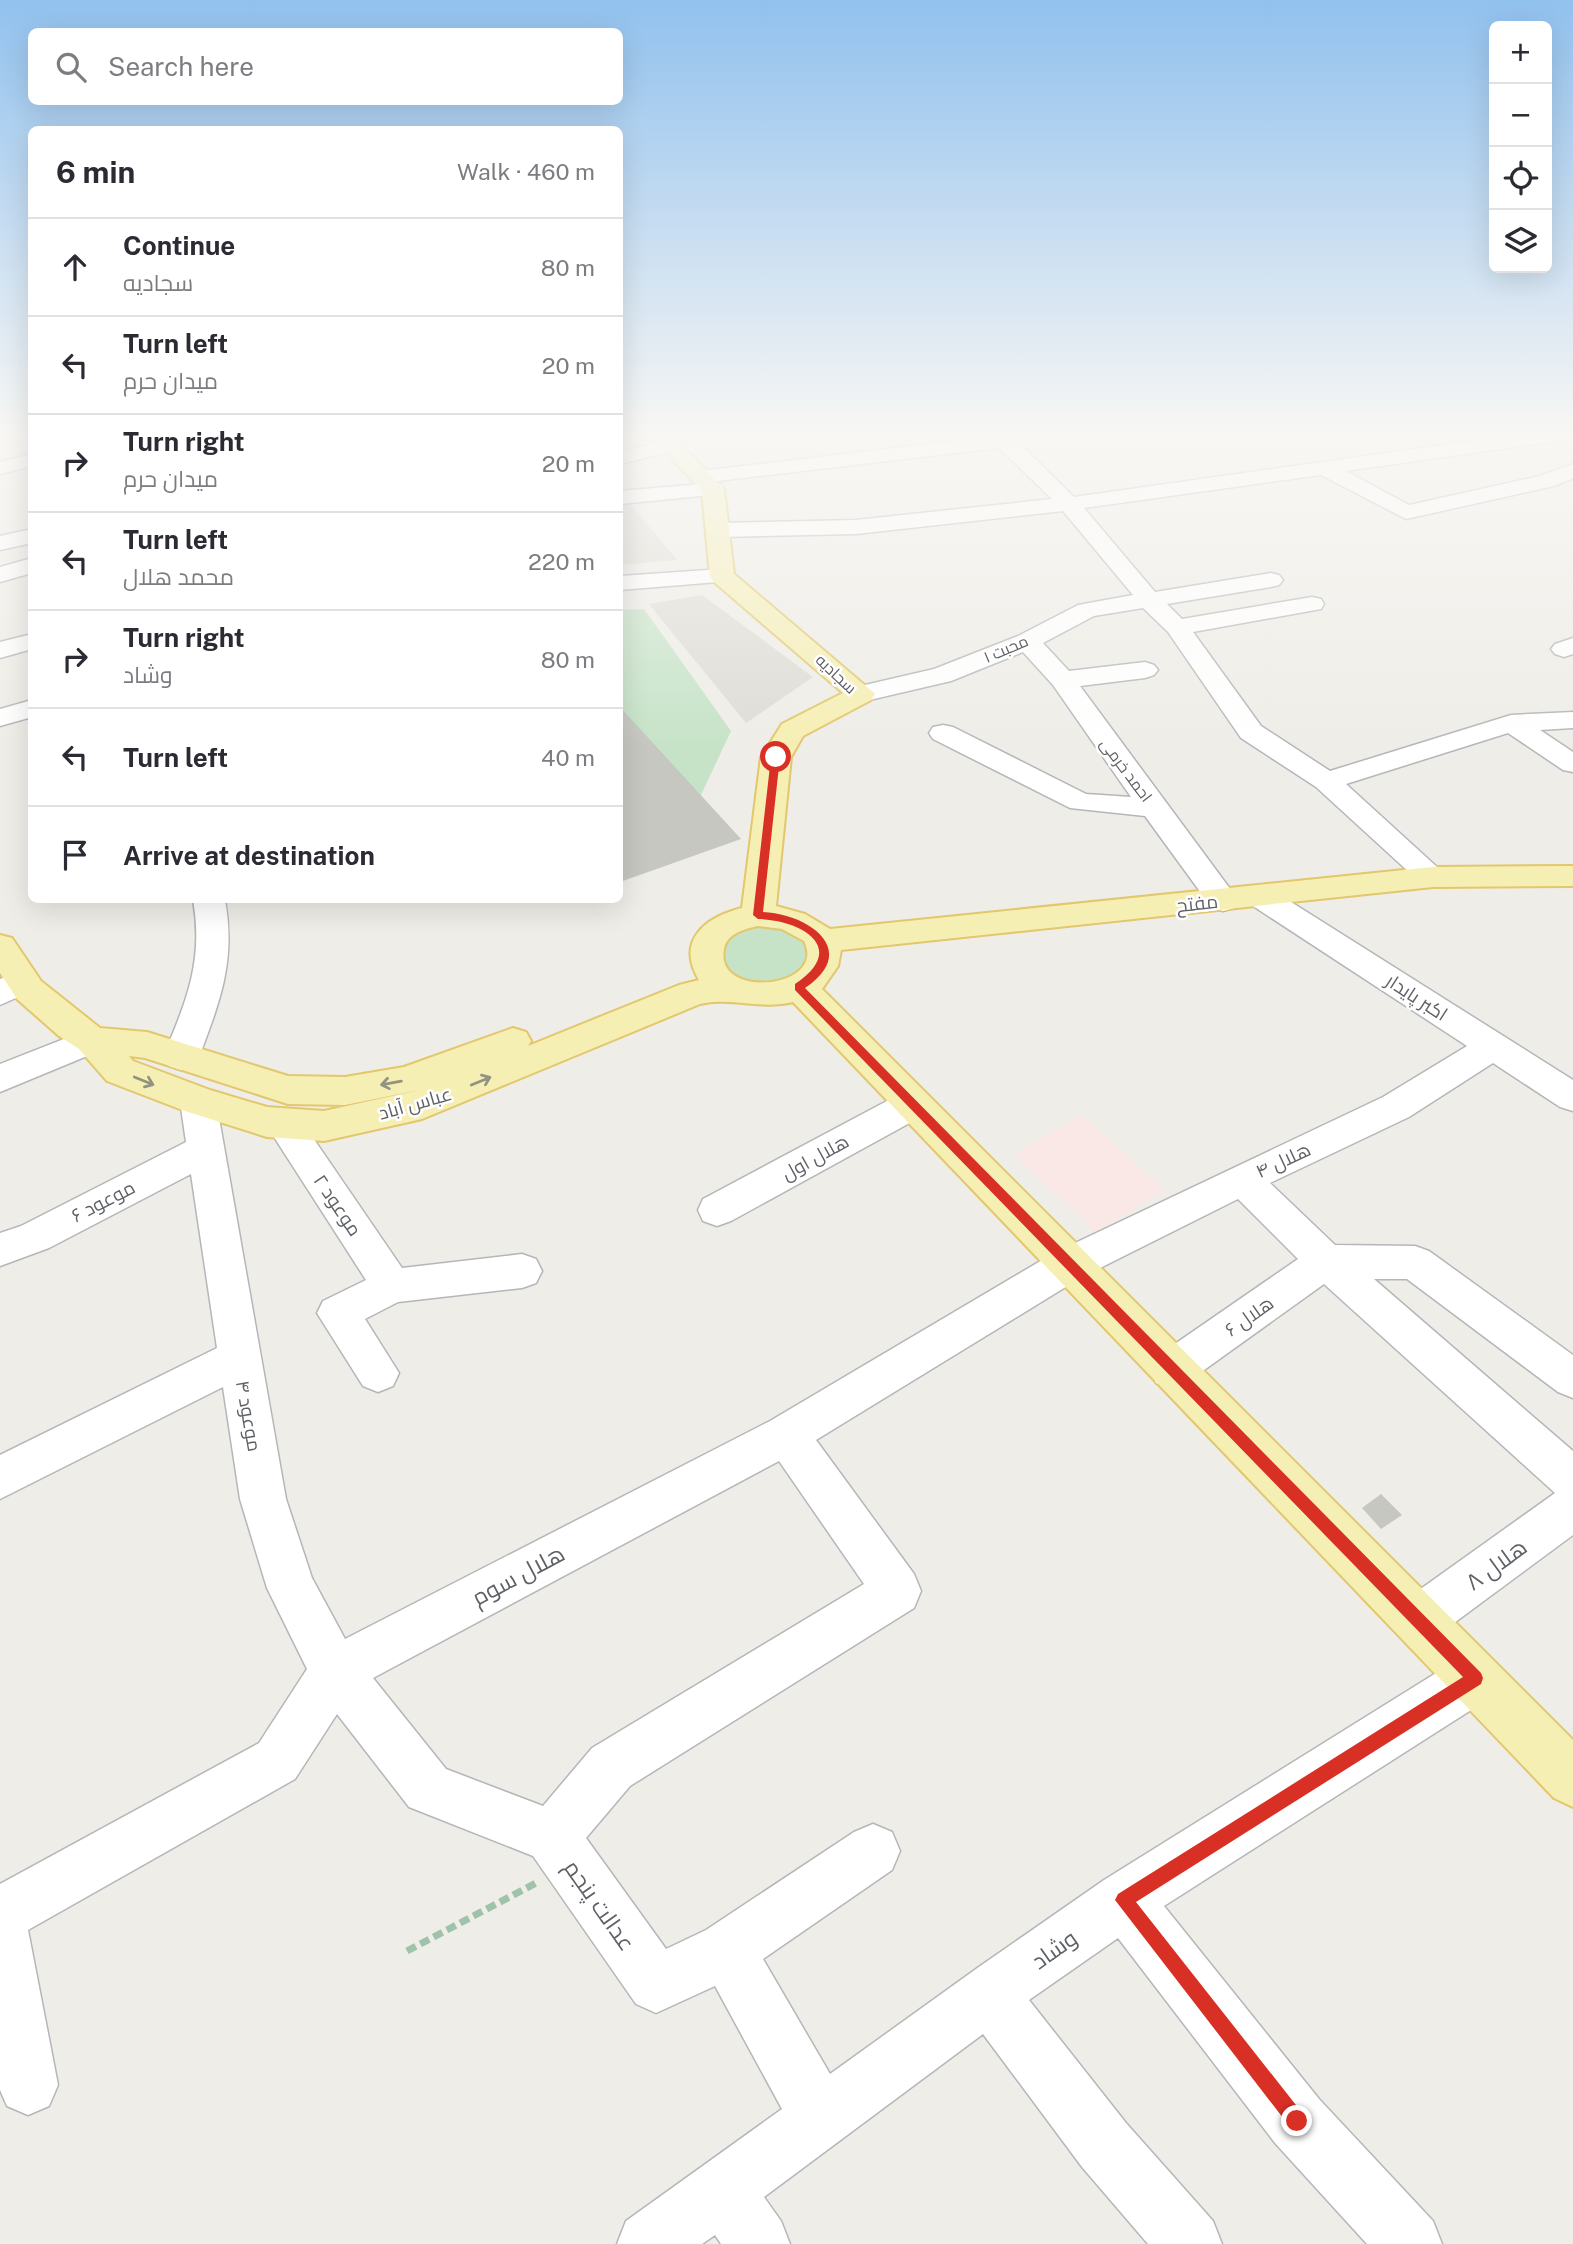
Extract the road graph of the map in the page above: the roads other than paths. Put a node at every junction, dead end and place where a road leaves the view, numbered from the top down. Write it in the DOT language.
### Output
graph roads {
  1 [pos="25,538"];
  2 [pos="720,538"];
  3 [pos="1097,538"];
  4 [pos="0,544"];
  5 [pos="28,566"];
  6 [pos="0,575"];
  7 [pos="722,576"];
  8 [pos="1270,580"];
  9 [pos="623,583"];
  10 [pos="1150,601"];
  11 [pos="1312,604"];
  12 [pos="1177,627"];
  13 [pos="1027,641"];
  14 [pos="28,642"];
  15 [pos="0,650"];
  16 [pos="1144,670"];
  17 [pos="1063,680"];
  18 [pos="861,694"];
  19 [pos="28,698"];
  20 [pos="0,707"];
  21 [pos="28,709"];
  22 [pos="0,718"];
  23 [pos="1573,720"];
  24 [pos="1511,723"];
  25 [pos="943,733"];
  26 [pos="1573,764"];
  27 [pos="1326,781"];
  28 [pos="1154,808"];
  29 [pos="1573,876"];
  30 [pos="1433,877"];
  31 [pos="1261,897"];
  32 [pos="1223,901"];
  33 [pos="210,903"];
  34 [pos="758,915"];
  35 [pos="821,942"];
  36 [pos="0,946"];
  37 [pos="707,964"];
  38 [pos="11,987"];
  39 [pos="799,987"];
  40 [pos="743,992"];
  41 [pos="92,1040"];
  42 [pos="1494,1046"];
  43 [pos="181,1056"];
  44 [pos="0,1079"];
  45 [pos="1573,1098"];
  46 [pos="198,1101"];
  47 [pos="913,1104"];
  48 [pos="283,1123"];
  49 [pos="205,1149"];
  50 [pos="1242,1179"];
  51 [pos="717,1210"];
  52 [pos="0,1250"];
  53 [pos="1326,1261"];
  54 [pos="1068,1265"];
  55 [pos="522,1271"];
  56 [pos="392,1286"];
  57 [pos="239,1358"];
  58 [pos="1568,1364"];
  59 [pos="1171,1370"];
  60 [pos="378,1373"];
  61 [pos="786,1435"];
  62 [pos="0,1478"];
  63 [pos="1573,1480"];
  64 [pos="1573,1507"];
  65 [pos="1418,1620"];
  66 [pos="335,1671"];
  67 [pos="1475,1678"];
  68 [pos="1573,1779"];
  69 [pos="562,1851"];
  70 [pos="873,1851"];
  71 [pos="1124,1900"];
  72 [pos="0,1915"];
  73 [pos="0,1927"];
  74 [pos="726,1950"];
  75 [pos="989,1995"];
  76 [pos="28,2085"];
  77 [pos="821,2118"];
  78 [pos="722,2190"];
  79 [pos="649,2244"];
  80 [pos="758,2244"];
  81 [pos="1190,2244"];
  82 [pos="1410,2244"];
  1 -- 4 [label="street"];
  2 -- 7 [label="main road"];
  3 -- 10 [label="street"];
  5 -- 6 [label="street"];
  7 -- 9 [label="street"];
  7 -- 18 [label="main road, سجادیه"];
  8 -- 10 [label="street, محبت ۱"];
  10 -- 12 [label="street"];
  10 -- 13 [label="street, محبت ۱"];
  11 -- 12 [label="street"];
  12 -- 27 [label="street"];
  13 -- 17 [label="street, احمد خرمی"];
  13 -- 18 [label="street, محبت ۱"];
  14 -- 15 [label="street"];
  16 -- 17 [label="street"];
  17 -- 28 [label="street, احمد خرمی"];
  18 -- 34 [label="main road, سجادیه"];
  19 -- 20 [label="street"];
  21 -- 22 [label="street"];
  23 -- 24 [label="street"];
  24 -- 26 [label="street"];
  24 -- 27 [label="street"];
  25 -- 28 [label="street"];
  27 -- 30 [label="street"];
  28 -- 32 [label="street, احمد خرمی"];
  29 -- 30 [label="main road, مفتح"];
  30 -- 31 [label="main road, مفتح"];
  31 -- 32 [label="main road, مفتح"];
  31 -- 42 [label="street, اکبر پایدار"];
  32 -- 35 [label="main road, مفتح"];
  33 -- 43 [label="street"];
  34 -- 35 [label="main road"];
  34 -- 37 [label="main road"];
  35 -- 39 [label="main road"];
  36 -- 38 [label="main road, عباس آباد"];
  37 -- 40 [label="main road"];
  37 -- 43 [label="main road, عباس آباد, one-way"];
  38 -- 41 [label="main road, عباس آباد"];
  39 -- 40 [label="main road"];
  39 -- 47 [label="main road"];
  48 -- 40 [label="main road, عباس آباد, one-way"];
  41 -- 43 [label="main road, عباس آباد"];
  41 -- 44 [label="street"];
  41 -- 46 [label="main road, عباس آباد, one-way"];
  42 -- 45 [label="street, اکبر پایدار"];
  42 -- 50 [label="street, هلال ۴"];
  46 -- 48 [label="main road, عباس آباد"];
  46 -- 49 [label="street, موعود ۴"];
  47 -- 51 [label="street, هلال اول"];
  47 -- 54 [label="main road"];
  48 -- 56 [label="street, موعود ۲"];
  49 -- 52 [label="street, موعود ۶"];
  49 -- 57 [label="street, موعود ۴"];
  50 -- 53 [label="street"];
  50 -- 54 [label="street, هلال ۴"];
  53 -- 58 [label="street"];
  53 -- 59 [label="street, هلال ۶"];
  53 -- 63 [label="street"];
  54 -- 59 [label="main road"];
  54 -- 61 [label="street, هلال سوم"];
  55 -- 56 [label="street"];
  56 -- 60 [label="street"];
  57 -- 62 [label="street"];
  57 -- 66 [label="street, موعود ۴"];
  59 -- 65 [label="main road"];
  61 -- 66 [label="street, هلال سوم"];
  61 -- 69 [label="street"];
  64 -- 65 [label="street, هلال ۸"];
  65 -- 67 [label="main road"];
  66 -- 69 [label="street"];
  66 -- 72 [label="street, هلال سوم"];
  67 -- 68 [label="main road"];
  67 -- 71 [label="street, وشاد"];
  69 -- 74 [label="street, عدالت پنجم"];
  70 -- 74 [label="street"];
  71 -- 75 [label="street, وشاد"];
  71 -- 82 [label="street"];
  73 -- 76 [label="street"];
  74 -- 77 [label="street"];
  75 -- 77 [label="street, وشاد"];
  75 -- 81 [label="street"];
  77 -- 78 [label="street, وشاد"];
  78 -- 79 [label="street, وشاد"];
  78 -- 80 [label="street"];
}
